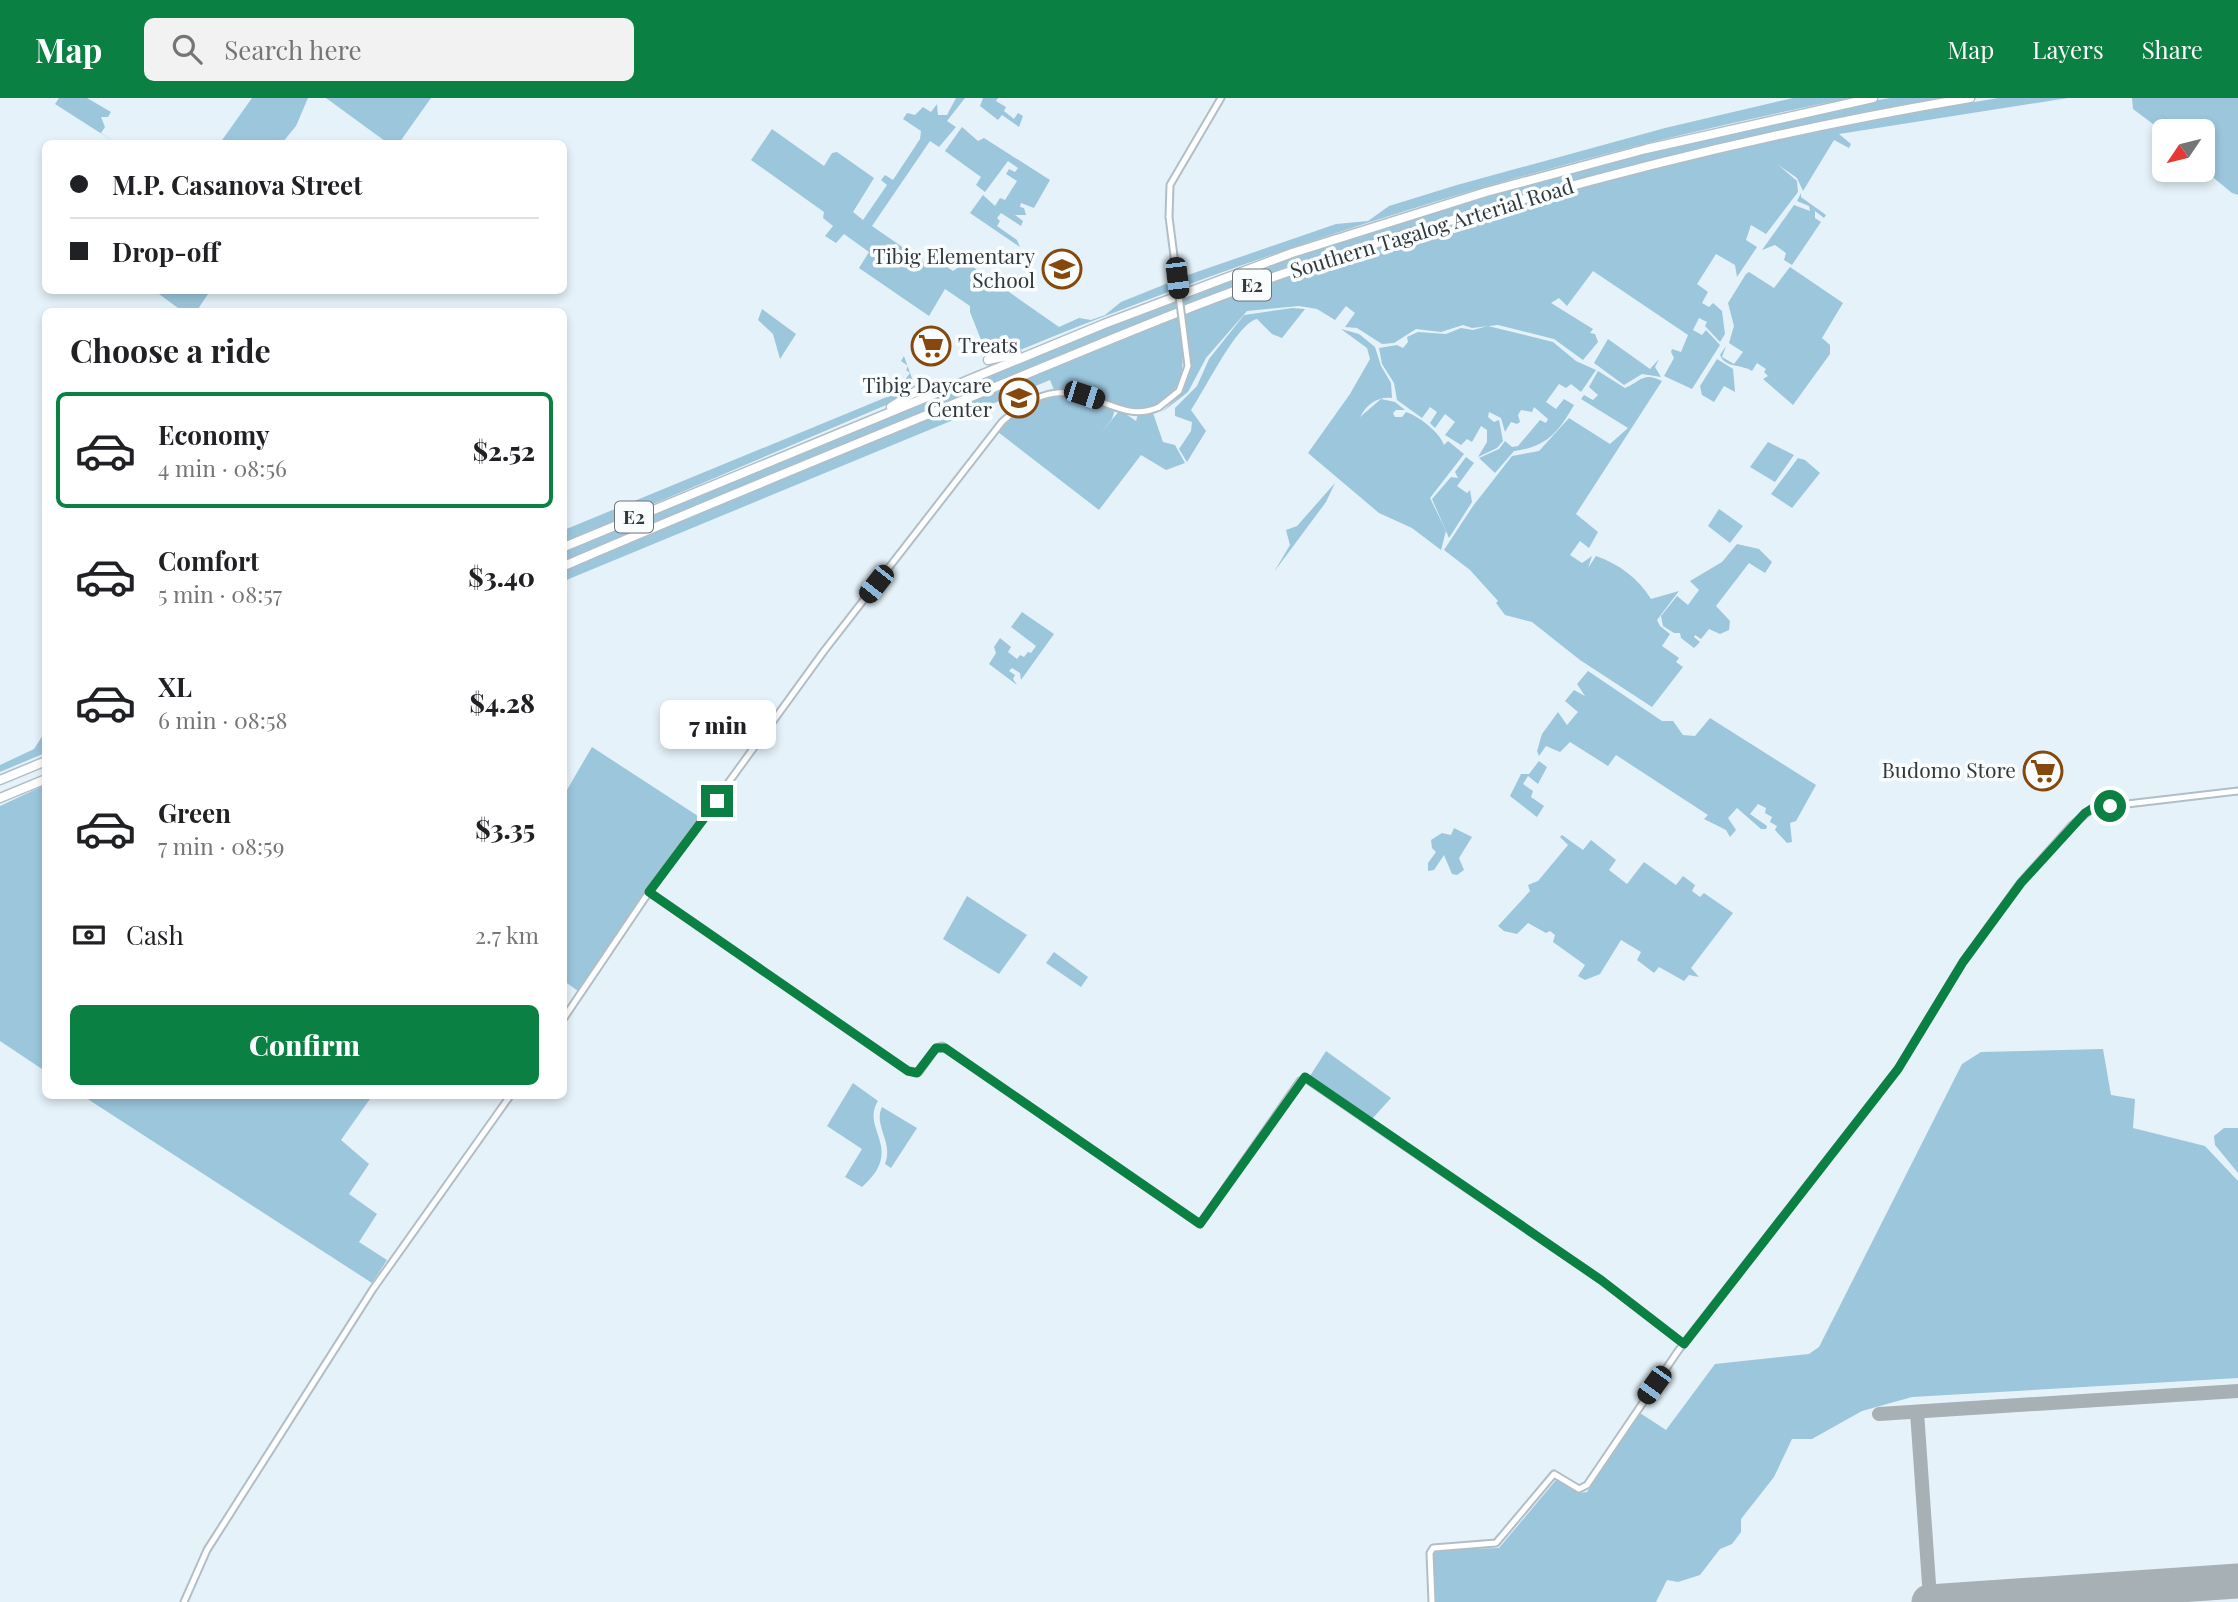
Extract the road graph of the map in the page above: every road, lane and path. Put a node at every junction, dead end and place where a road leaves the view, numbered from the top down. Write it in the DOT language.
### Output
graph roads {
  1 [pos="1221,98"];
  2 [pos="1873,98"];
  3 [pos="1970,98"];
  4 [pos="1132,313"];
  5 [pos="988,360"];
  6 [pos="918,390"];
  7 [pos="747,470"];
  8 [pos="567,546"];
  9 [pos="567,565"];
  10 [pos="42,763"];
  11 [pos="0,780"];
  12 [pos="42,781"];
  13 [pos="2238,792"];
  14 [pos="1,798"];
  15 [pos="649,892"];
  16 [pos="567,1013"];
  17 [pos="508,1099"];
  18 [pos="1684,1344"];
  19 [pos="184,1602"];
  20 [pos="1432,1602"];
  1 -- 15 [label="street, bridge"];
  2 -- 4 [label="highway, Southern Tagalog Arterial Road / E2"];
  3 -- 9 [label="highway, Southern Tagalog Arterial Road / E2"];
  4 -- 5 [label="highway"];
  4 -- 7 [label="highway, Southern Tagalog Arterial Road / E2"];
  6 -- 7 [label="highway"];
  7 -- 8 [label="highway, Southern Tagalog Arterial Road / E2"];
  10 -- 11 [label="highway"];
  12 -- 14 [label="highway"];
  13 -- 18 [label="street"];
  15 -- 16 [label="street"];
  15 -- 18 [label="street"];
  17 -- 19 [label="street"];
  18 -- 20 [label="street"];
}
